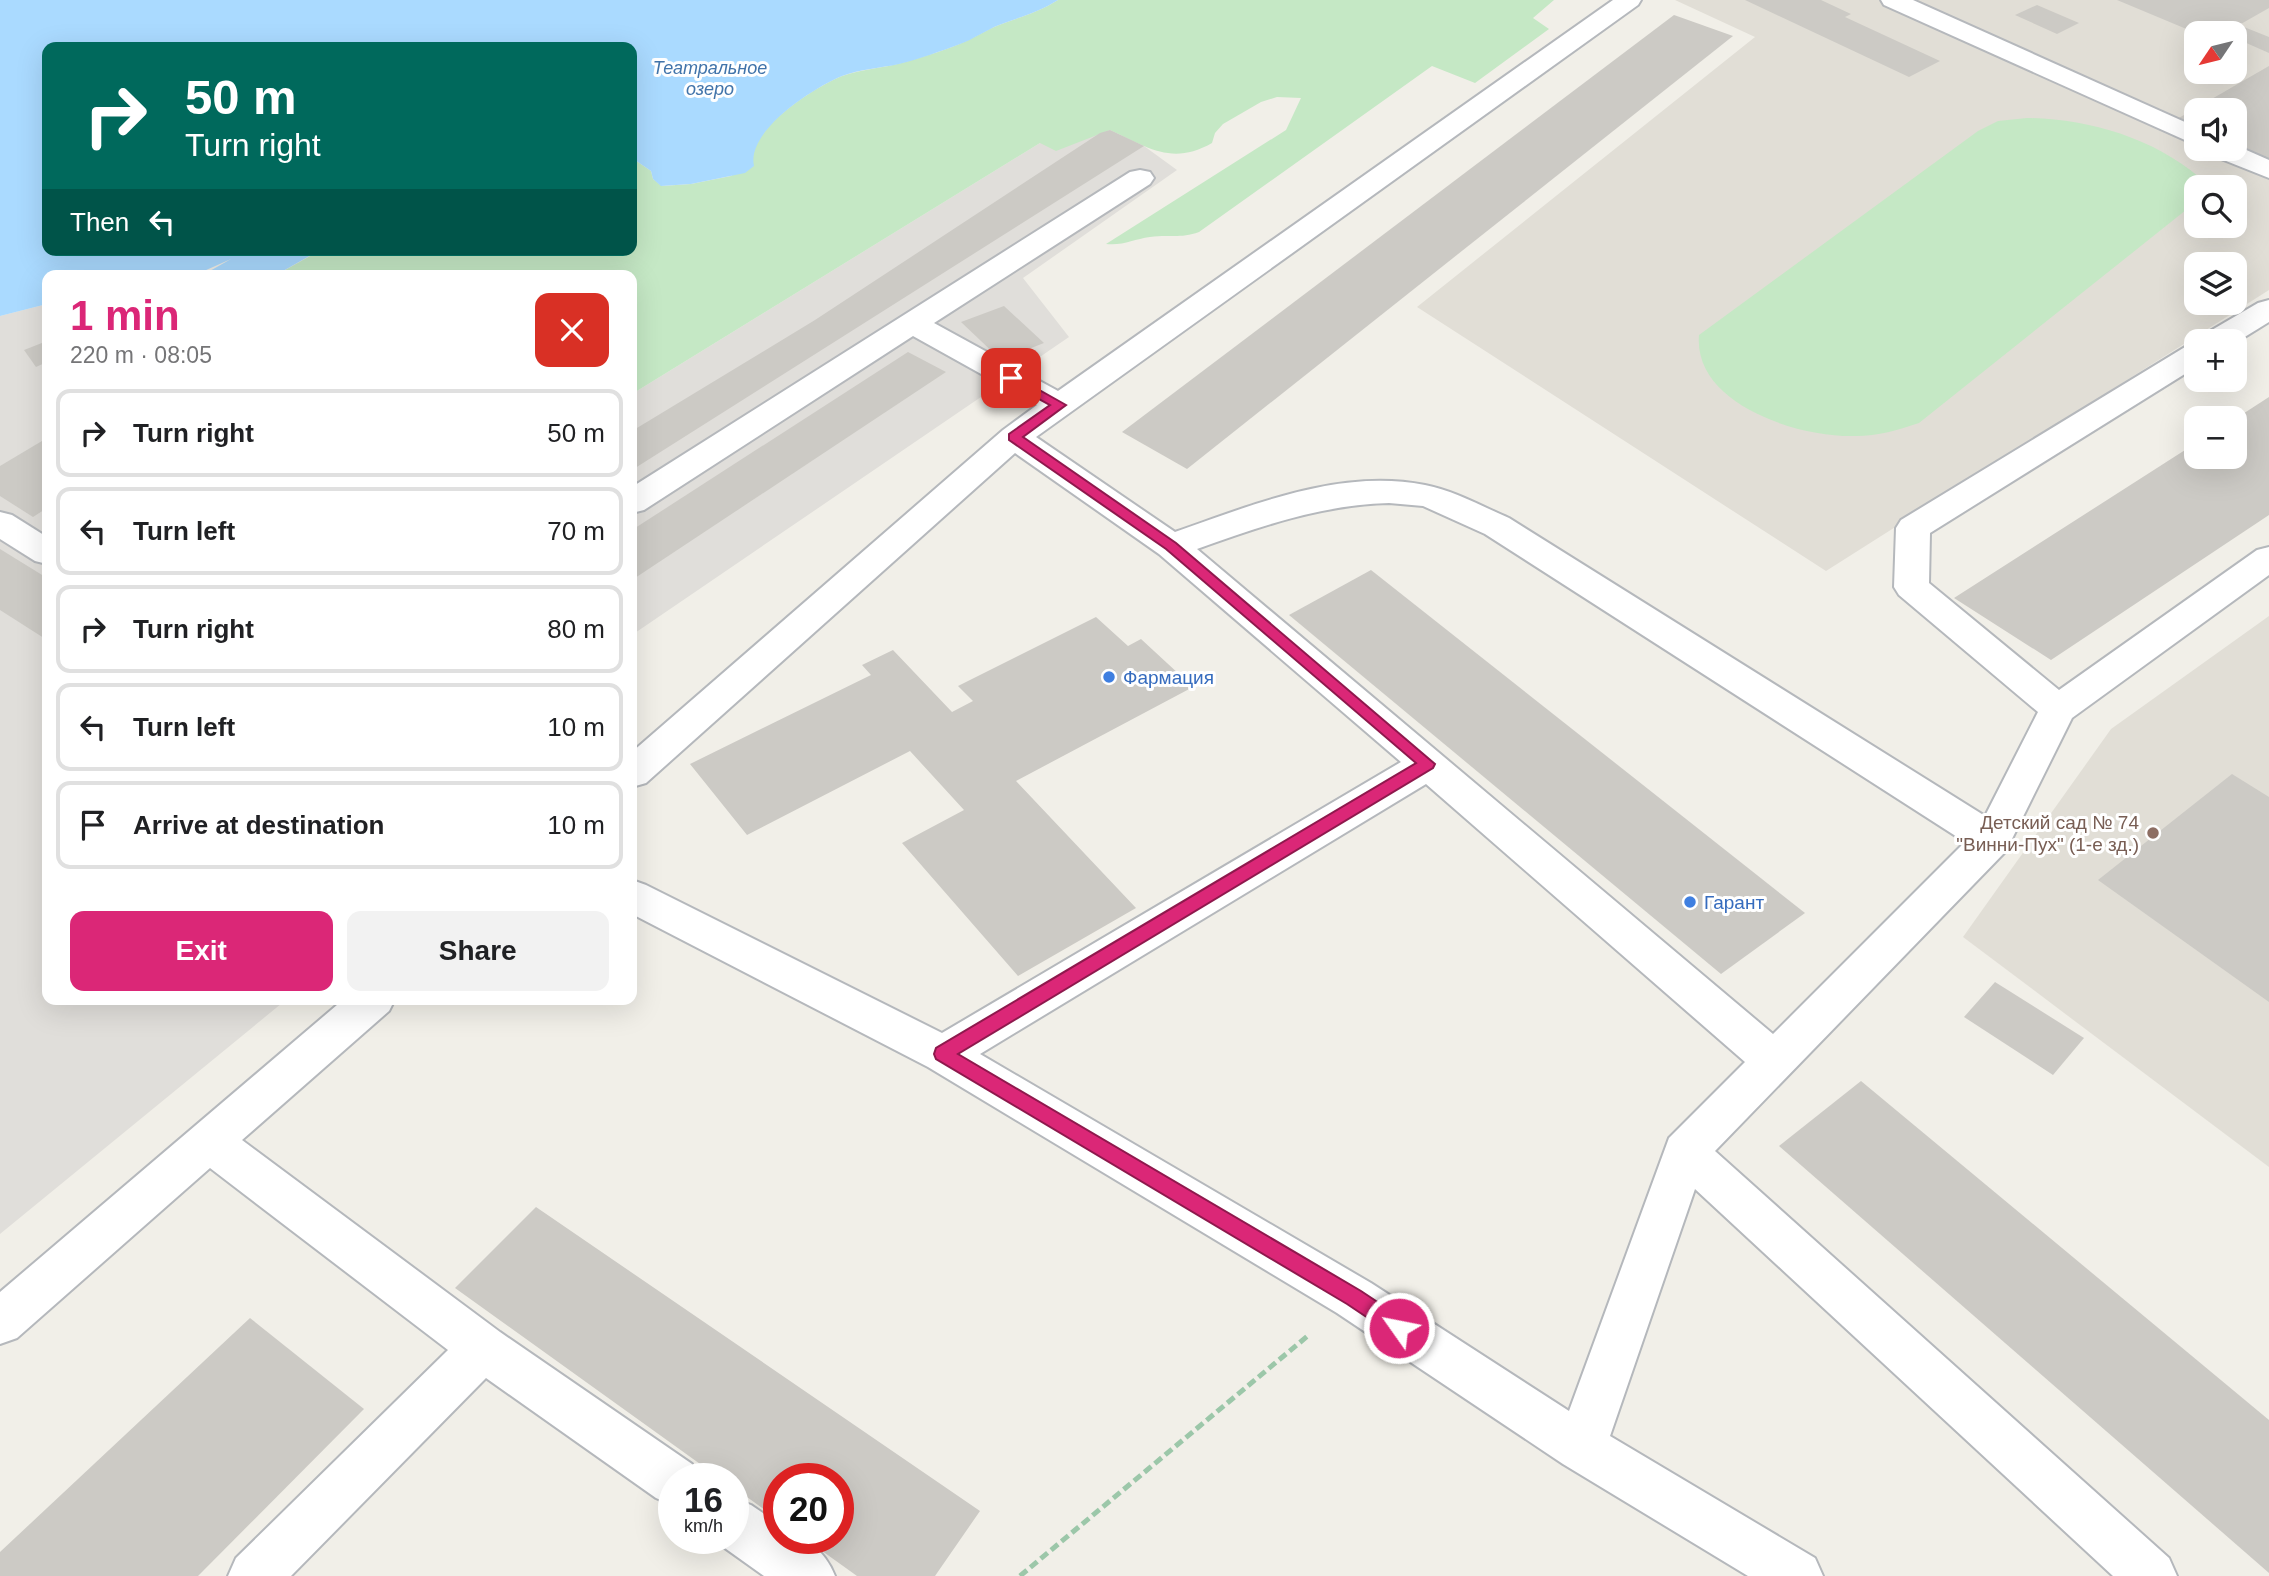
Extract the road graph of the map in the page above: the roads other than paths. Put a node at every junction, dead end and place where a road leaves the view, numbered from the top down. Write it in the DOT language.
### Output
graph roads {
  1 [pos="1629,0"];
  2 [pos="1893,0"];
  3 [pos="2184,132"];
  4 [pos="2247,160"];
  5 [pos="2269,170"];
  6 [pos="1140,178"];
  7 [pos="2269,309"];
  8 [pos="914,324"];
  9 [pos="2236,329"];
  10 [pos="2184,361"];
  11 [pos="1060,405"];
  12 [pos="1014,437"];
  13 [pos="637,499"];
  14 [pos="0,523"];
  15 [pos="1171,546"];
  16 [pos="42,549"];
  17 [pos="2269,558"];
  18 [pos="2059,709"];
  19 [pos="1427,764"];
  20 [pos="637,769"];
  21 [pos="1992,840"];
  22 [pos="637,899"];
  23 [pos="367,1005"];
  24 [pos="943,1054"];
  25 [pos="1773,1060"];
  26 [pos="211,1143"];
  27 [pos="1685,1152"];
  28 [pos="0,1322"];
  29 [pos="483,1348"];
  30 [pos="1581,1447"];
  31 [pos="658,1470"];
  32 [pos="749,1534"];
  33 [pos="254,1576"];
  34 [pos="809,1576"];
  35 [pos="1797,1576"];
  36 [pos="2151,1576"];
  1 -- 11 [label="lane"];
  2 -- 3 [label="lane"];
  4 -- 5 [label="lane"];
  6 -- 8 [label="lane"];
  7 -- 9 [label="lane"];
  8 -- 11 [label="lane"];
  8 -- 13 [label="lane"];
  10 -- 18 [label="lane"];
  11 -- 12 [label="lane"];
  12 -- 15 [label="lane"];
  12 -- 20 [label="lane"];
  14 -- 16 [label="lane"];
  15 -- 19 [label="lane"];
  15 -- 21 [label="lane"];
  17 -- 18 [label="lane"];
  18 -- 21 [label="lane"];
  19 -- 24 [label="lane"];
  19 -- 25 [label="lane"];
  21 -- 25 [label="lane"];
  22 -- 24 [label="lane"];
  23 -- 26 [label="lane"];
  24 -- 30 [label="lane"];
  25 -- 27 [label="lane"];
  26 -- 28 [label="lane"];
  26 -- 29 [label="lane"];
  27 -- 30 [label="lane"];
  27 -- 36 [label="lane"];
  29 -- 31 [label="lane"];
  29 -- 33 [label="lane"];
  30 -- 35 [label="lane"];
  32 -- 34 [label="lane"];
}
